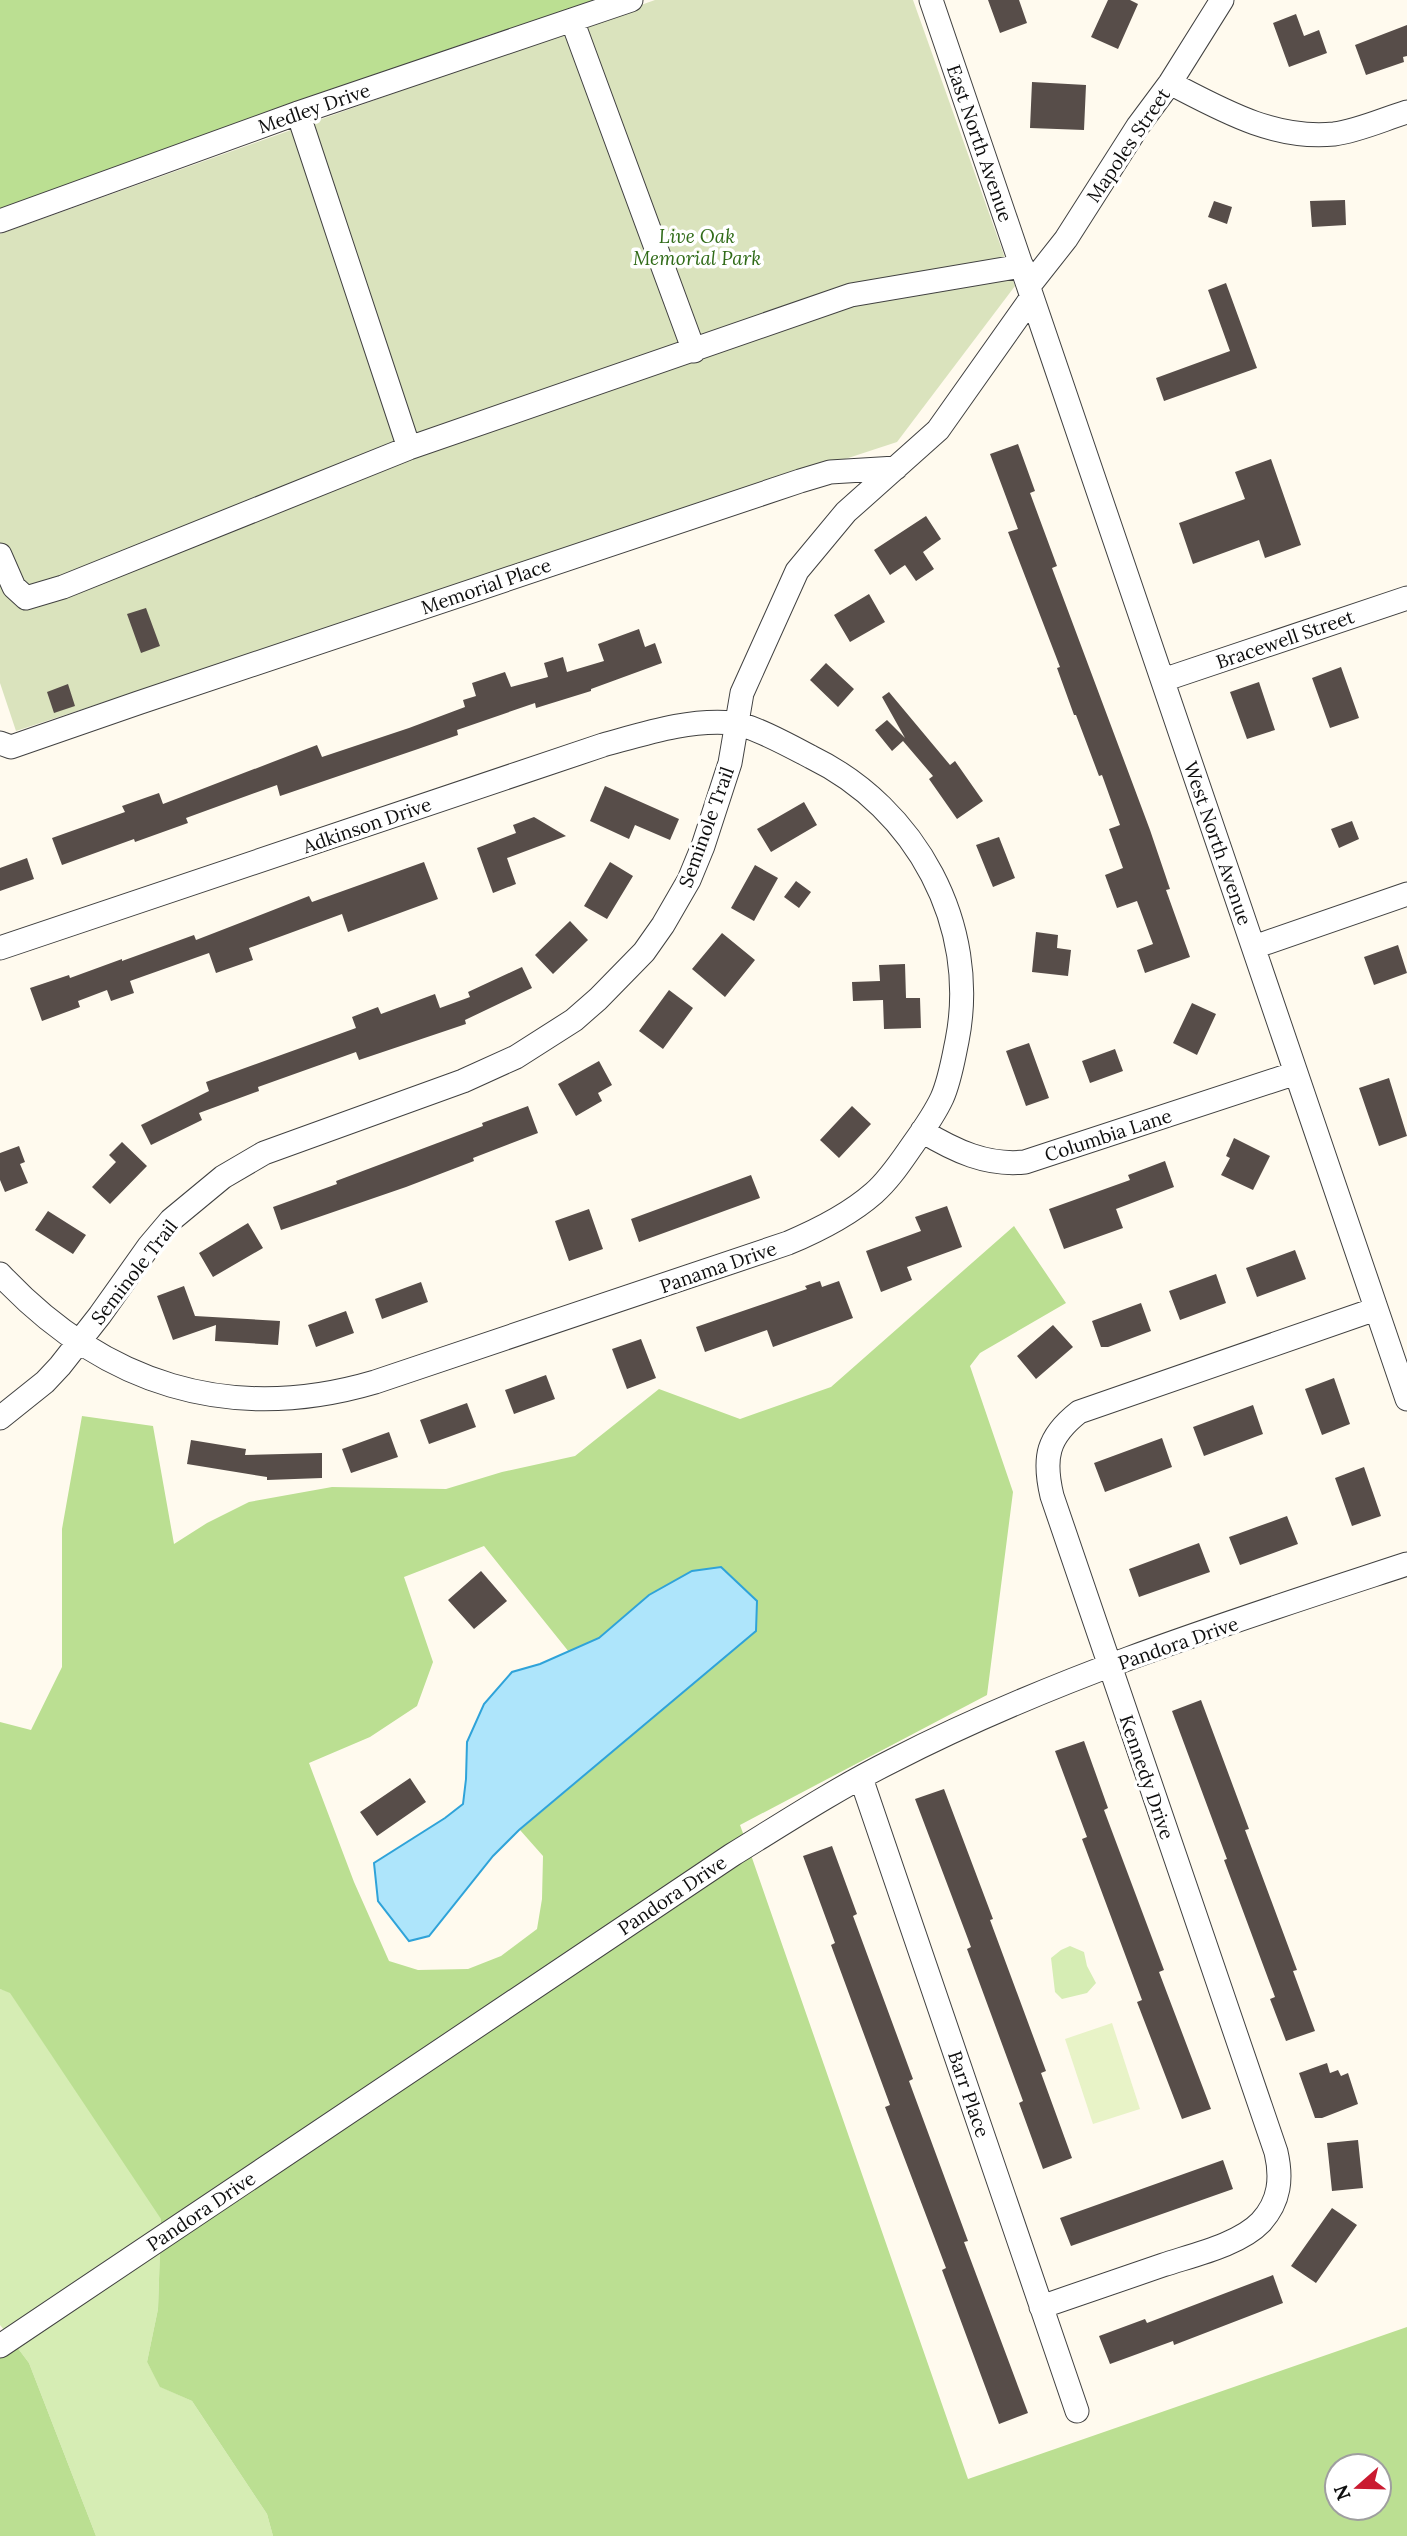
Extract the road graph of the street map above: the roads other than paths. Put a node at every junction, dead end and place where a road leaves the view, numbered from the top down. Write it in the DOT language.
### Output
graph roads {
  1 [pos="631,0"];
  2 [pos="931,0"];
  3 [pos="1222,0"];
  4 [pos="572,20"];
  5 [pos="1170,83"];
  6 [pos="1407,112"];
  7 [pos="298,113"];
  8 [pos="0,221"];
  9 [pos="1028,283"];
  10 [pos="694,351"];
  11 [pos="409,448"];
  12 [pos="896,468"];
  13 [pos="0,555"];
  14 [pos="1407,598"];
  15 [pos="1163,680"];
  16 [pos="737,723"];
  17 [pos="0,743"];
  18 [pos="1407,894"];
  19 [pos="1254,947"];
  20 [pos="0,948"];
  21 [pos="1296,1073"];
  22 [pos="922,1131"];
  23 [pos="0,1274"];
  24 [pos="1377,1310"];
  25 [pos="78,1343"];
  26 [pos="1405,1390"];
  27 [pos="0,1418"];
  28 [pos="1407,1564"];
  29 [pos="1109,1667"];
  30 [pos="861,1778"];
  31 [pos="1041,2307"];
  32 [pos="0,2346"];
  33 [pos="1077,2411"];
  1 -- 4 [label="street, Medley Drive"];
  2 -- 9 [label="street, East North Avenue"];
  3 -- 5 [label="street, Mapoles Street"];
  4 -- 7 [label="street, Medley Drive"];
  4 -- 10 [label="street"];
  5 -- 6 [label="street"];
  5 -- 9 [label="street, Mapoles Street"];
  7 -- 8 [label="street, Medley Drive"];
  7 -- 11 [label="street"];
  9 -- 10 [label="street"];
  9 -- 12 [label="street, Seminole Trail"];
  9 -- 15 [label="street, West North Avenue"];
  10 -- 11 [label="street"];
  11 -- 13 [label="street"];
  12 -- 16 [label="street, Seminole Trail"];
  12 -- 17 [label="street, Memorial Place"];
  14 -- 15 [label="street, Bracewell Street"];
  15 -- 19 [label="street, West North Avenue"];
  16 -- 20 [label="street, Adkinson Drive"];
  16 -- 22 [label="street, Panama Drive"];
  16 -- 25 [label="street, Seminole Trail"];
  18 -- 19 [label="street"];
  19 -- 21 [label="street, West North Avenue"];
  21 -- 22 [label="street, Columbia Lane"];
  21 -- 24 [label="street, West North Avenue"];
  22 -- 25 [label="street, Panama Drive"];
  23 -- 25 [label="street, Panama Drive"];
  24 -- 26 [label="street, West North Avenue"];
  24 -- 29 [label="street, Kennedy Drive"];
  25 -- 27 [label="street, Seminole Trail"];
  28 -- 29 [label="street, Pandora Drive"];
  29 -- 30 [label="street, Pandora Drive"];
  29 -- 31 [label="street, Kennedy Drive"];
  30 -- 31 [label="street, Barr Place"];
  30 -- 32 [label="street, Pandora Drive"];
  31 -- 33 [label="street, Barr Place"];
}
